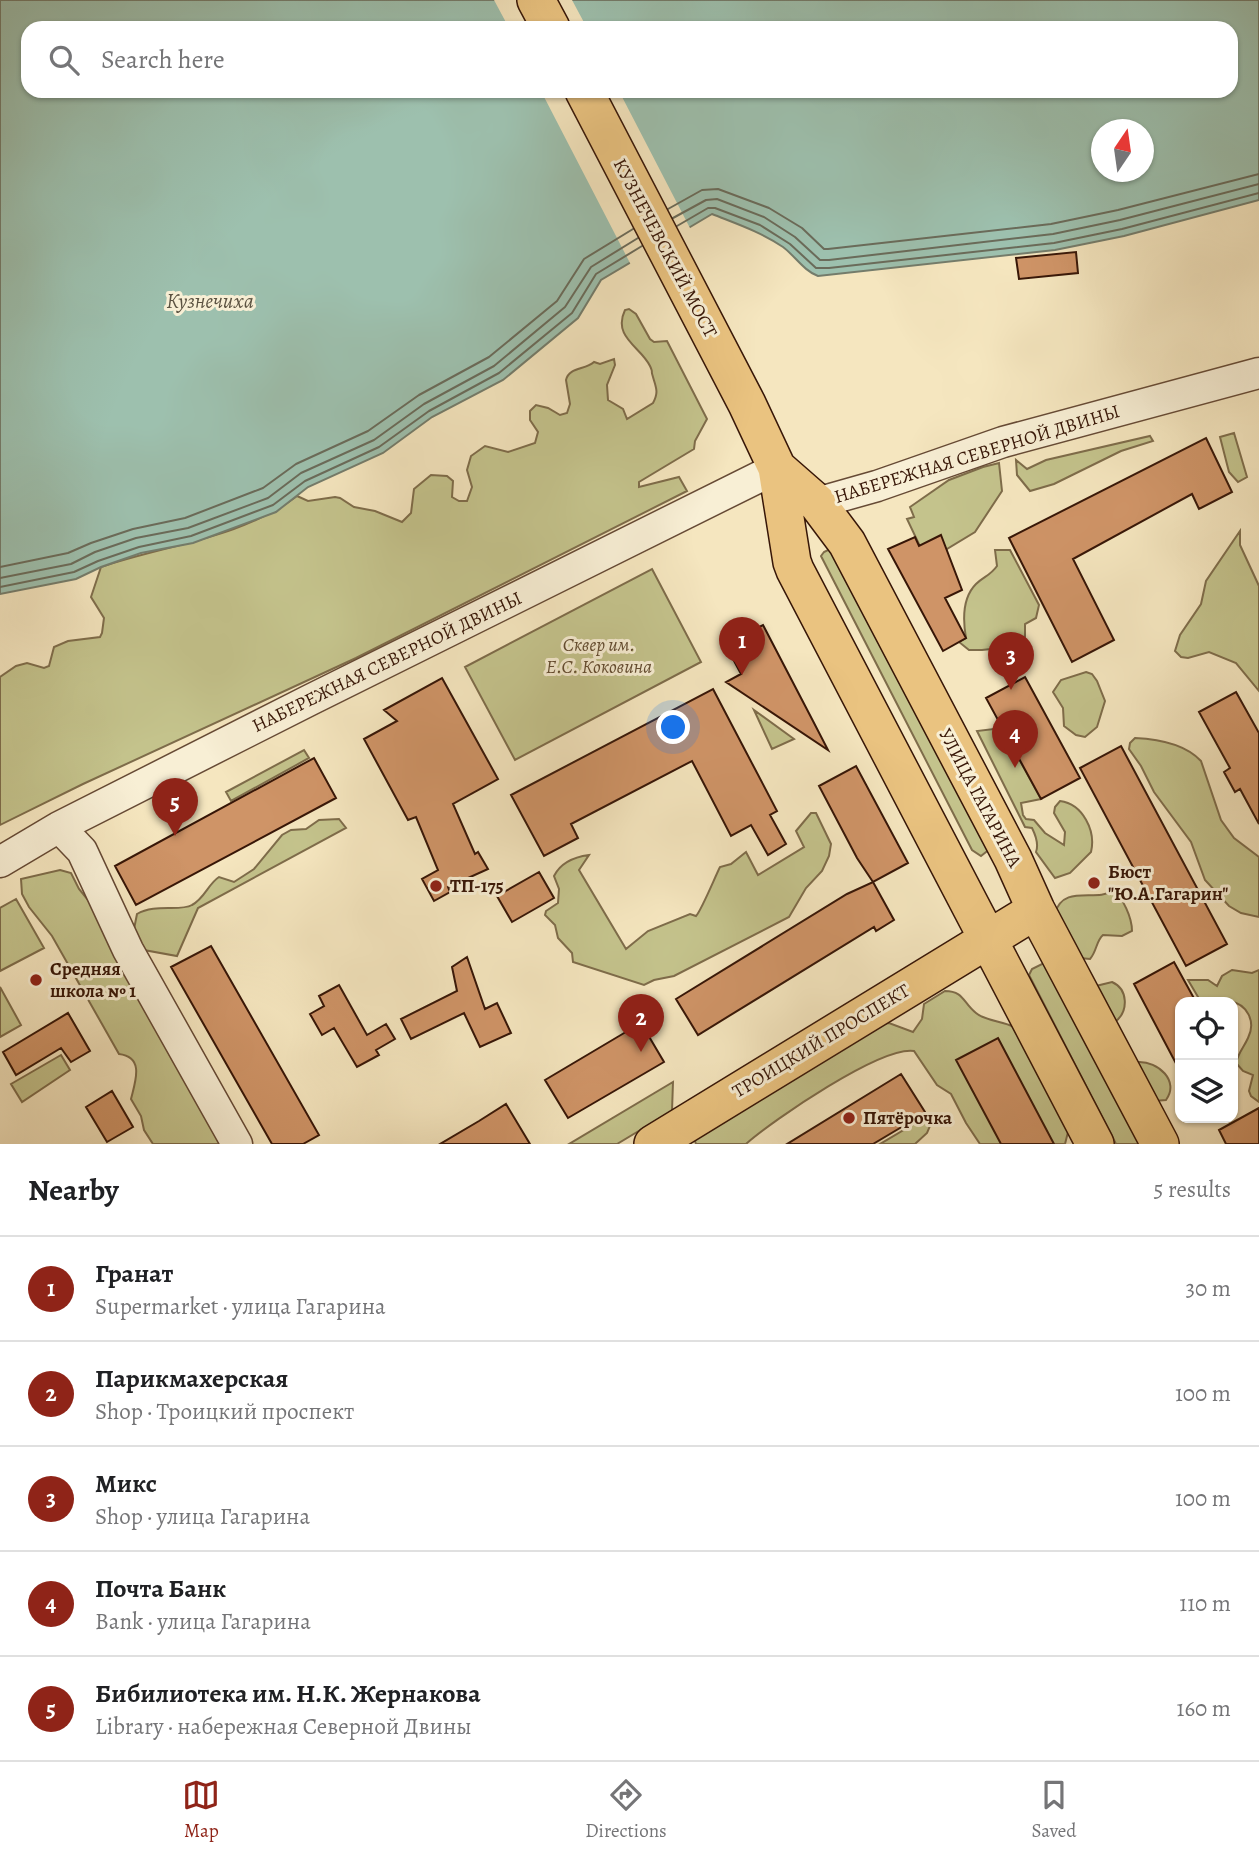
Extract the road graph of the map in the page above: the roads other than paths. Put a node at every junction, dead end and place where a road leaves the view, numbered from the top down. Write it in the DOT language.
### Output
graph roads {
  1 [pos="536,0"];
  2 [pos="547,21"];
  3 [pos="588,98"];
  4 [pos="1259,373"];
  5 [pos="747,404"];
  6 [pos="777,468"];
  7 [pos="817,503"];
  8 [pos="59,827"];
  9 [pos="0,862"];
  10 [pos="1036,910"];
  11 [pos="988,939"];
  12 [pos="237,1144"];
  13 [pos="653,1144"];
  14 [pos="1096,1144"];
  15 [pos="1160,1144"];
  1 -- 2 [label="main road"];
  3 -- 5 [label="main road, КУЗНЕЧЕВСКИЙ МОСТ"];
  4 -- 7 [label="street, НАБЕРЕЖНАЯ СЕВЕРНОЙ ДВИНЫ"];
  5 -- 6 [label="main road, УЛИЦА ГАГАРИНА"];
  6 -- 7 [label="main road, УЛИЦА ГАГАРИНА"];
  6 -- 8 [label="street, НАБЕРЕЖНАЯ СЕВЕРНОЙ ДВИНЫ"];
  6 -- 11 [label="main road, УЛИЦА ГАГАРИНА"];
  7 -- 10 [label="main road, УЛИЦА ГАГАРИНА"];
  8 -- 9 [label="street, НАБЕРЕЖНАЯ СЕВЕРНОЙ ДВИНЫ"];
  8 -- 12 [label="street"];
  10 -- 11 [label="main road, ТРОИЦКИЙ ПРОСПЕКТ"];
  10 -- 15 [label="main road, УЛИЦА ГАГАРИНА"];
  11 -- 13 [label="main road, ТРОИЦКИЙ ПРОСПЕКТ"];
  11 -- 14 [label="main road, УЛИЦА ГАГАРИНА"];
}
